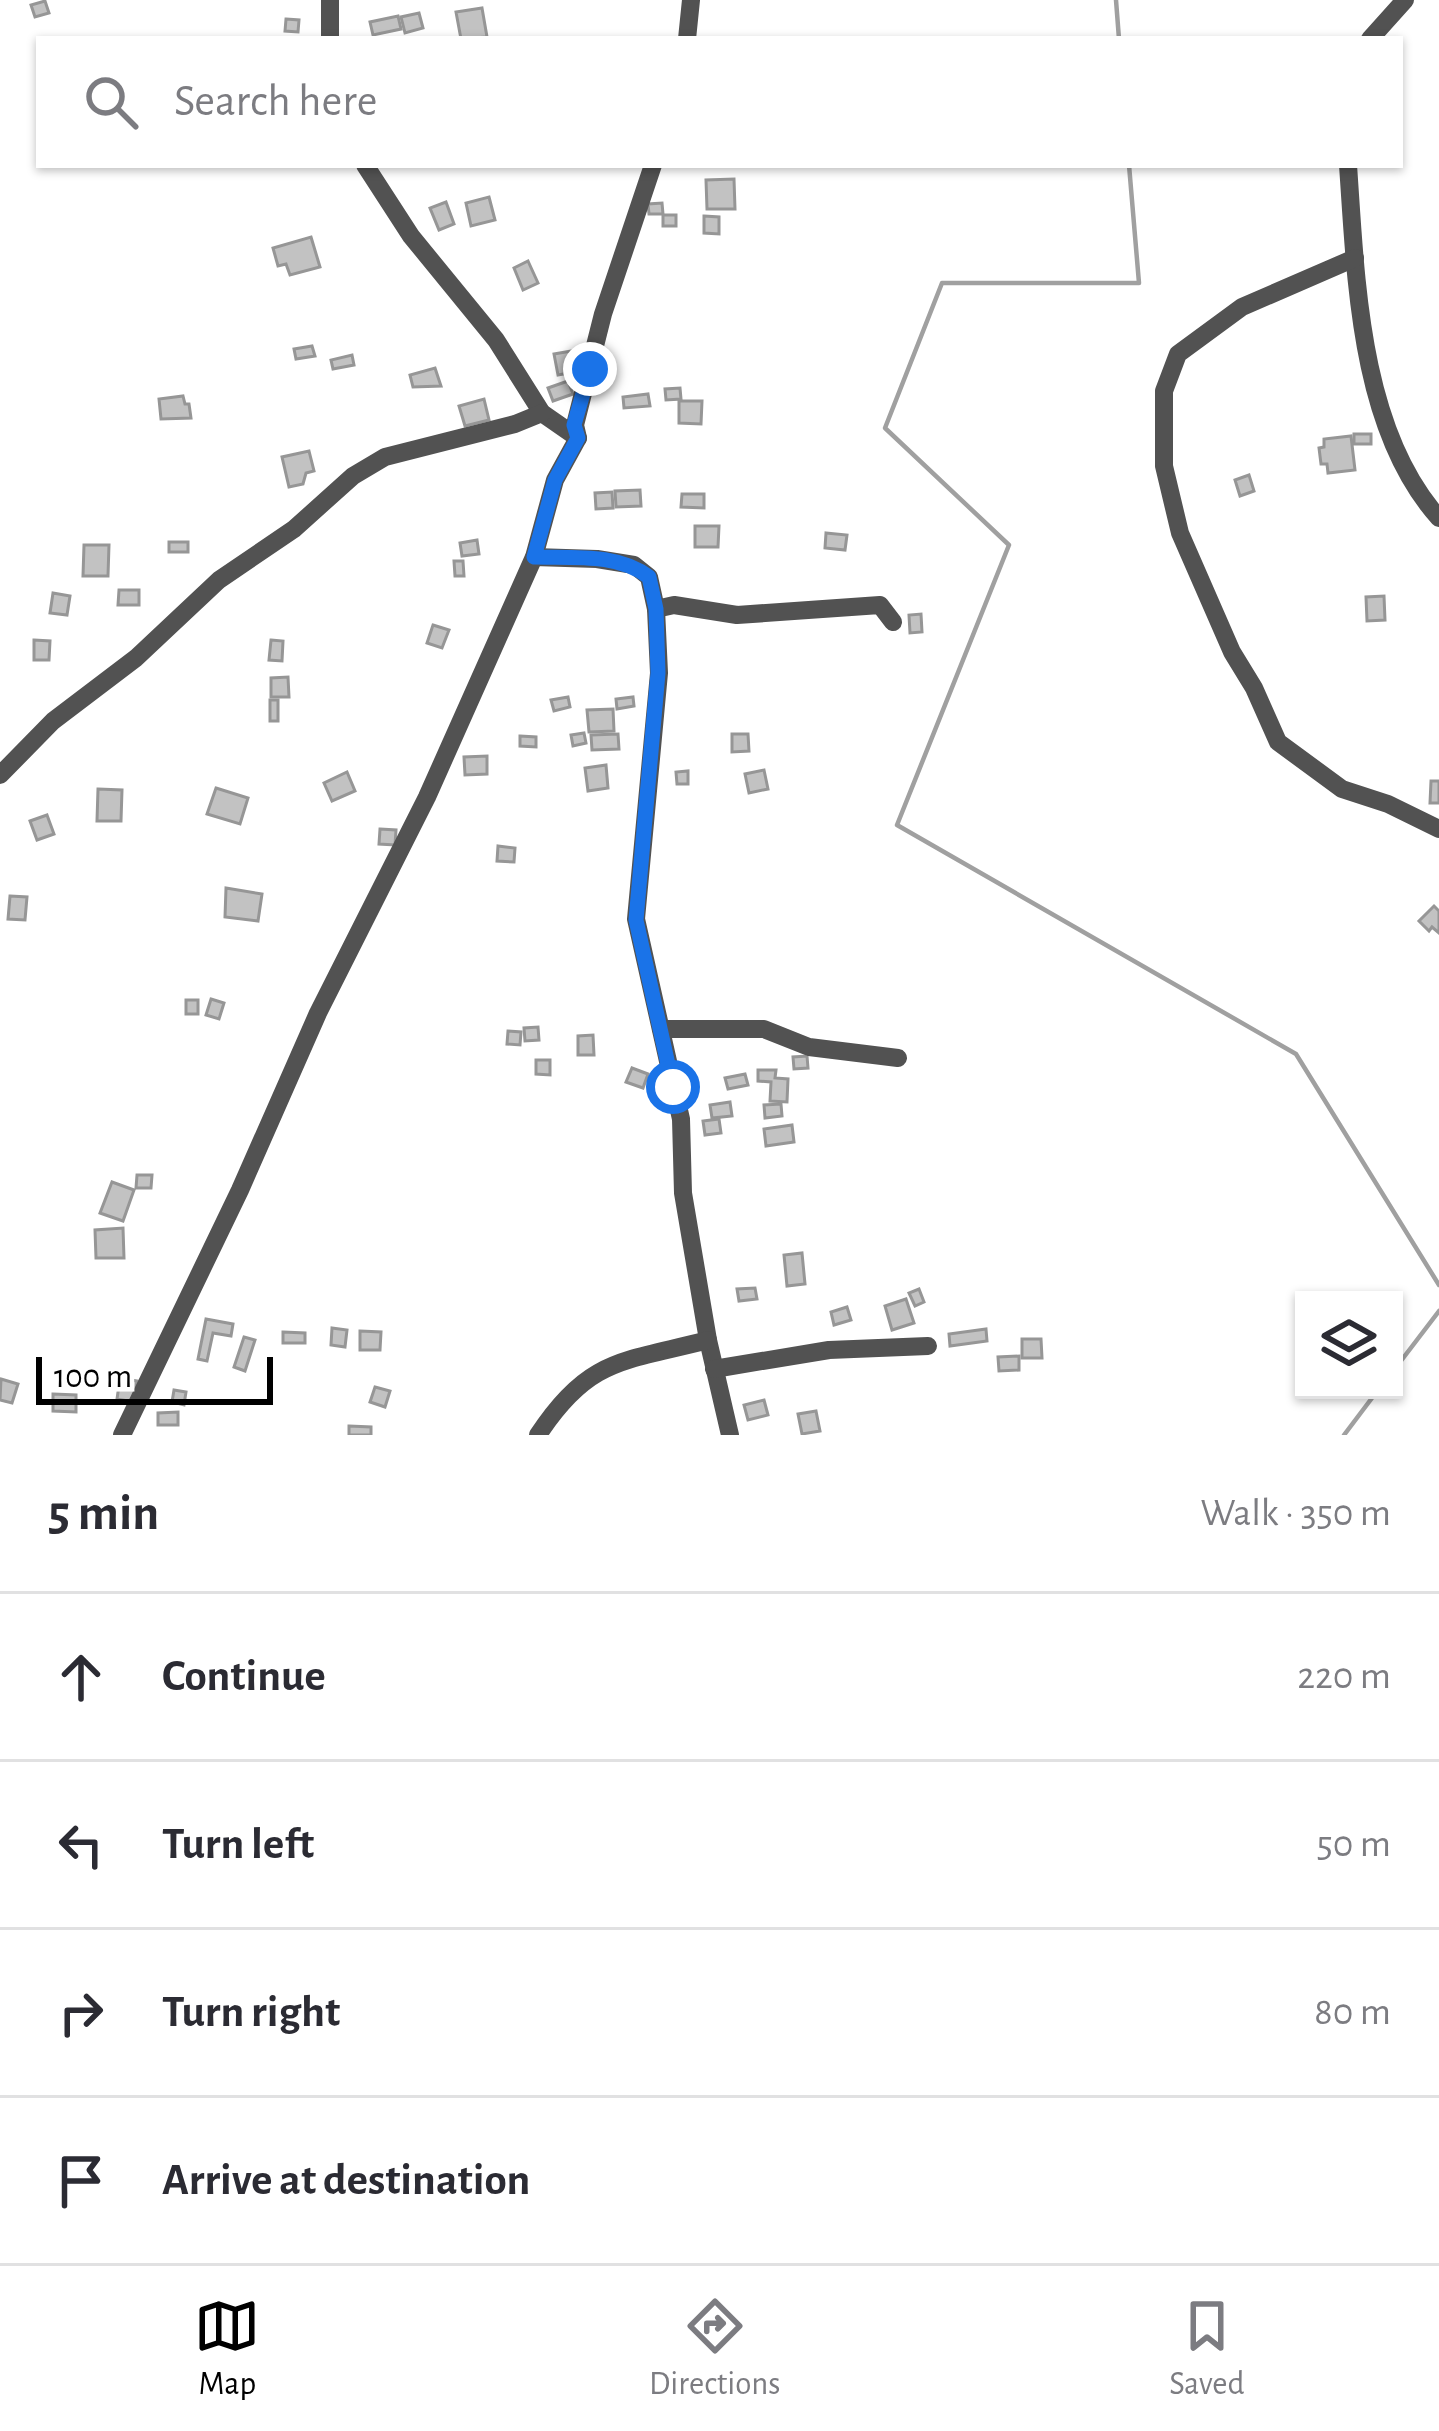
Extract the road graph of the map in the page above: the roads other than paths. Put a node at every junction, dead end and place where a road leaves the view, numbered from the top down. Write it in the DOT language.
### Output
graph roads {
  1 [pos="330,0"];
  2 [pos="691,0"];
  3 [pos="1405,0"];
  4 [pos="330,36"];
  5 [pos="687,36"];
  6 [pos="1373,36"];
  7 [pos="367,168"];
  8 [pos="651,168"];
  9 [pos="1348,168"];
  10 [pos="1355,258"];
  11 [pos="542,413"];
  12 [pos="578,438"];
  13 [pos="1439,518"];
  14 [pos="534,557"];
  15 [pos="656,609"];
  16 [pos="893,622"];
  17 [pos="0,775"];
  18 [pos="1439,829"];
  19 [pos="662,1029"];
  20 [pos="898,1058"];
  21 [pos="708,1340"];
  22 [pos="928,1346"];
  23 [pos="714,1369"];
  24 [pos="122,1435"];
  25 [pos="538,1435"];
  26 [pos="730,1435"];
  1 -- 4 [label="street"];
  2 -- 5 [label="street"];
  3 -- 6 [label="street"];
  7 -- 11 [label="street"];
  8 -- 12 [label="street"];
  9 -- 10 [label="street"];
  10 -- 13 [label="street"];
  10 -- 18 [label="street"];
  11 -- 12 [label="street"];
  11 -- 17 [label="street"];
  12 -- 14 [label="street"];
  14 -- 15 [label="street"];
  14 -- 24 [label="street"];
  15 -- 16 [label="street"];
  15 -- 19 [label="street"];
  19 -- 20 [label="street"];
  19 -- 21 [label="street"];
  21 -- 23 [label="street"];
  21 -- 25 [label="street"];
  22 -- 23 [label="street"];
  23 -- 26 [label="street"];
}
